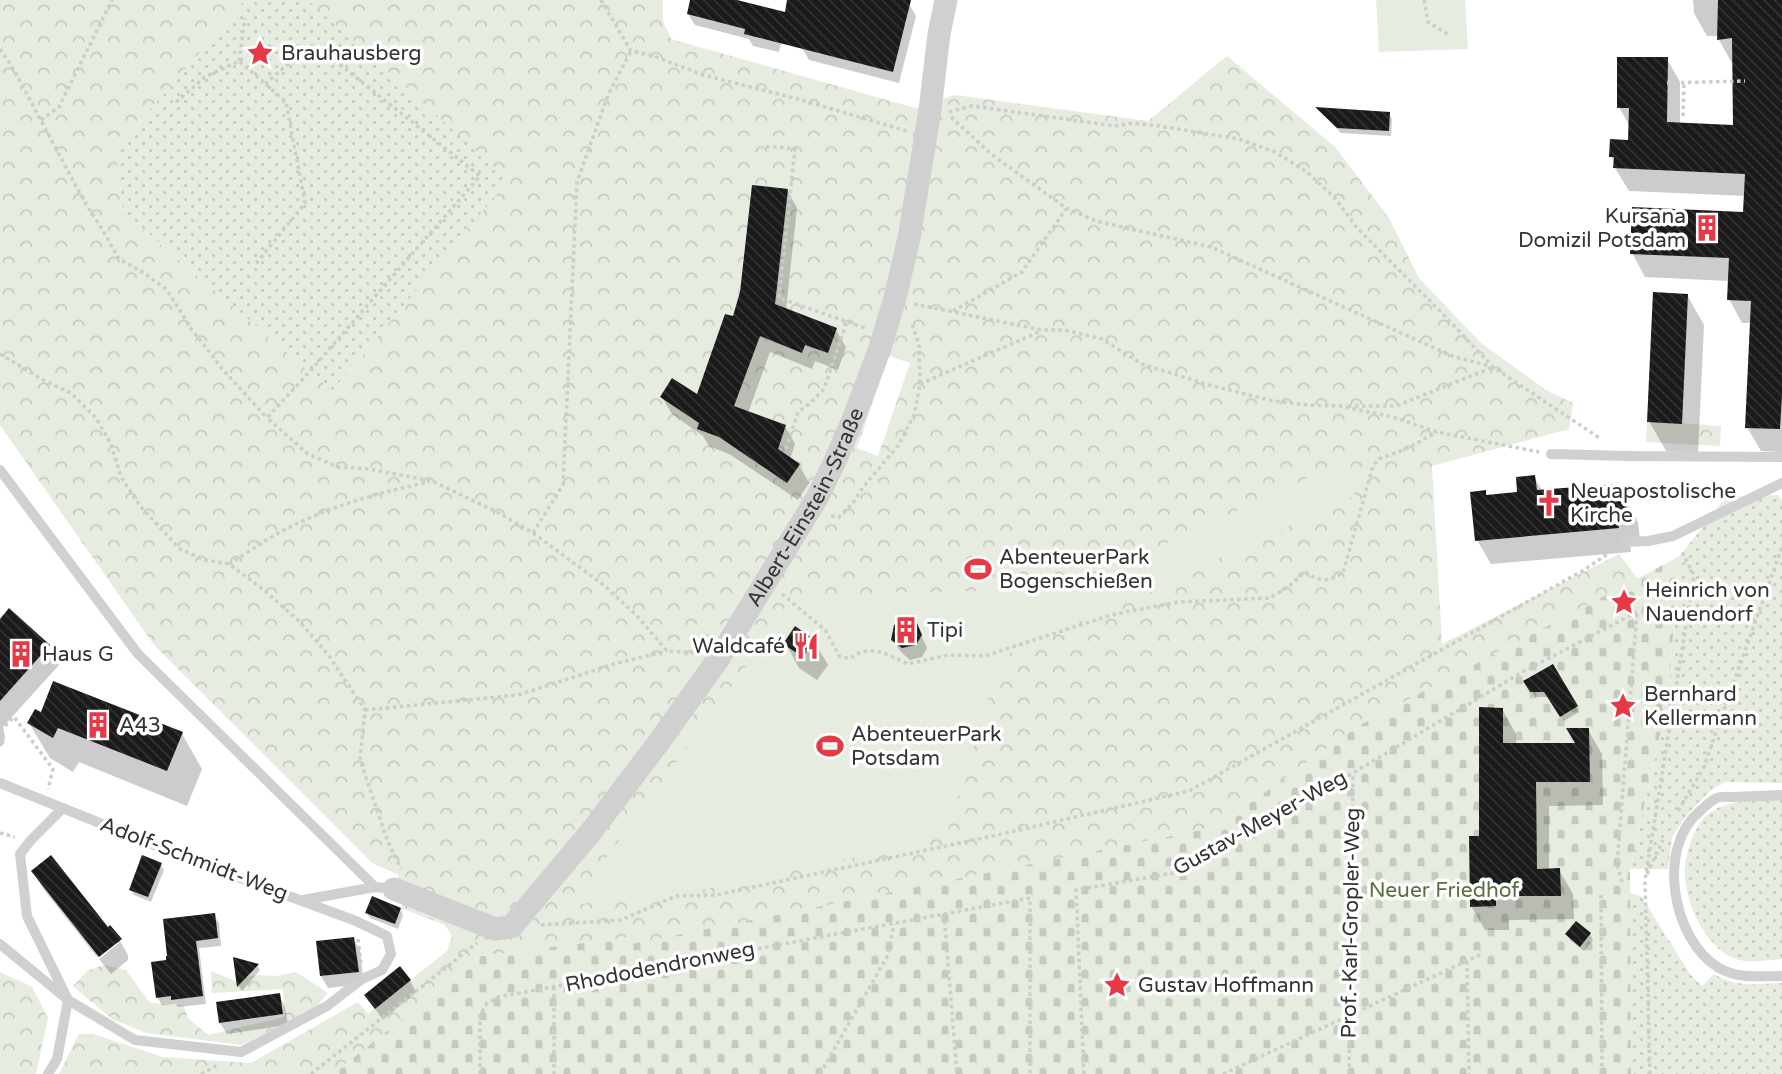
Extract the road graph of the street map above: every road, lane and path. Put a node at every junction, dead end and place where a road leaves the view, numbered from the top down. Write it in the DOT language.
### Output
graph roads {
  1 [pos="112,0"];
  2 [pos="601,0"];
  3 [pos="946,0"];
  4 [pos="1423,0"];
  5 [pos="245,18"];
  6 [pos="1449,35"];
  7 [pos="0,49"];
  8 [pos="631,51"];
  9 [pos="239,61"];
  10 [pos="1745,81"];
  11 [pos="1684,82"];
  12 [pos="1667,83"];
  13 [pos="265,84"];
  14 [pos="176,102"];
  15 [pos="1683,116"];
  16 [pos="41,120"];
  17 [pos="926,137"];
  18 [pos="766,148"];
  19 [pos="1066,208"];
  20 [pos="255,265"];
  21 [pos="895,298"];
  22 [pos="951,312"];
  23 [pos="847,321"];
  24 [pos="852,323"];
  25 [pos="1042,330"];
  26 [pos="0,354"];
  27 [pos="1493,367"];
  28 [pos="920,384"];
  29 [pos="1340,407"];
  30 [pos="267,418"];
  31 [pos="1437,432"];
  32 [pos="786,449"];
  33 [pos="1551,454"];
  34 [pos="1627,456"];
  35 [pos="1782,457"];
  36 [pos="0,470"];
  37 [pos="432,481"];
  38 [pos="1782,483"];
  39 [pos="533,533"];
  40 [pos="1673,536"];
  41 [pos="1625,542"];
  42 [pos="1782,547"];
  43 [pos="229,564"];
  44 [pos="766,583"];
  45 [pos="667,651"];
  46 [pos="719,658"];
  47 [pos="365,710"];
  48 [pos="0,731"];
  49 [pos="1353,773"];
  50 [pos="0,783"];
  51 [pos="1782,795"];
  52 [pos="44,801"];
  53 [pos="63,808"];
  54 [pos="1675,816"];
  55 [pos="1664,838"];
  56 [pos="1645,880"];
  57 [pos="1622,882"];
  58 [pos="390,889"];
  59 [pos="1601,895"];
  60 [pos="300,900"];
  61 [pos="944,914"];
  62 [pos="356,920"];
  63 [pos="894,924"];
  64 [pos="503,928"];
  65 [pos="0,943"];
  66 [pos="1482,954"];
  67 [pos="1467,961"];
  68 [pos="1782,976"];
  69 [pos="362,979"];
  70 [pos="554,987"];
  71 [pos="68,1000"];
  72 [pos="1349,1016"];
  73 [pos="48,1074"];
  74 [pos="311,1074"];
  75 [pos="480,1074"];
  76 [pos="554,1074"];
  77 [pos="820,1074"];
  78 [pos="957,1074"];
  79 [pos="1030,1074"];
  80 [pos="1084,1074"];
  81 [pos="1223,1074"];
  82 [pos="1349,1074"];
  83 [pos="1469,1074"];
  84 [pos="1602,1074"];
  85 [pos="1650,1074"];
  1 -- 16 [label="path"];
  2 -- 8 [label="path"];
  3 -- 17 [label="street, Albert-Einstein-Straße"];
  4 -- 6 [label="path"];
  5 -- 9 [label="path"];
  7 -- 16 [label="path"];
  8 -- 17 [label="path"];
  8 -- 39 [label="path"];
  9 -- 13 [label="path"];
  9 -- 14 [label="path"];
  10 -- 11 [label="path"];
  11 -- 12 [label="path"];
  11 -- 15 [label="path"];
  13 -- 20 [label="path"];
  13 -- 30 [label="path"];
  16 -- 30 [label="path"];
  17 -- 21 [label="street, Albert-Einstein-Straße"];
  18 -- 23 [label="path"];
  19 -- 22 [label="path"];
  19 -- 27 [label="path"];
  19 -- 27 [label="path"];
  21 -- 22 [label="path"];
  21 -- 44 [label="street, Albert-Einstein-Straße"];
  22 -- 25 [label="path"];
  23 -- 24 [label="path"];
  23 -- 32 [label="path"];
  25 -- 28 [label="path"];
  25 -- 29 [label="path"];
  26 -- 43 [label="path"];
  27 -- 29 [label="path"];
  27 -- 34 [label="path"];
  29 -- 31 [label="path"];
  30 -- 37 [label="path"];
  31 -- 33 [label="path"];
  31 -- 44 [label="path"];
  33 -- 34 [label="lane"];
  34 -- 35 [label="lane"];
  36 -- 58 [label="lane"];
  37 -- 39 [label="path"];
  37 -- 43 [label="path"];
  38 -- 40 [label="lane"];
  39 -- 45 [label="path"];
  40 -- 41 [label="lane"];
  40 -- 56 [label="path"];
  41 -- 64 [label="path"];
  42 -- 54 [label="path"];
  43 -- 47 [label="path"];
  44 -- 46 [label="street, Albert-Einstein-Straße"];
  45 -- 46 [label="path"];
  45 -- 47 [label="path"];
  46 -- 64 [label="street, Albert-Einstein-Straße"];
  47 -- 58 [label="path"];
  48 -- 52 [label="path"];
  49 -- 57 [label="path, Gustav-Meyer-Weg"];
  49 -- 72 [label="path, Prof.-Karl-Gropler-Weg"];
  49 -- 80 [label="path, Gustav-Meyer-Weg"];
  50 -- 52 [label="lane, Adolf-Schmidt-Weg"];
  51 -- 68 [label="lane"];
  52 -- 53 [label="lane, Adolf-Schmidt-Weg"];
  53 -- 60 [label="lane, Adolf-Schmidt-Weg"];
  53 -- 71 [label="lane"];
  55 -- 56 [label="path"];
  56 -- 85 [label="path"];
  58 -- 60 [label="lane, Adolf-Schmidt-Weg"];
  58 -- 64 [label="street"];
  59 -- 84 [label="path"];
  60 -- 62 [label="lane"];
  61 -- 63 [label="path, Rhododendronweg"];
  61 -- 78 [label="path"];
  61 -- 79 [label="path, Rhododendronweg"];
  62 -- 69 [label="path"];
  62 -- 69 [label="lane"];
  63 -- 70 [label="path, Rhododendronweg"];
  63 -- 77 [label="path"];
  64 -- 74 [label="path"];
  65 -- 71 [label="lane"];
  66 -- 67 [label="path"];
  67 -- 72 [label="path"];
  67 -- 83 [label="path"];
  69 -- 71 [label="lane"];
  70 -- 75 [label="path, Rhododendronweg"];
  70 -- 76 [label="path"];
  71 -- 73 [label="lane"];
  72 -- 81 [label="path"];
  72 -- 82 [label="path, Prof.-Karl-Gropler-Weg"];
}
